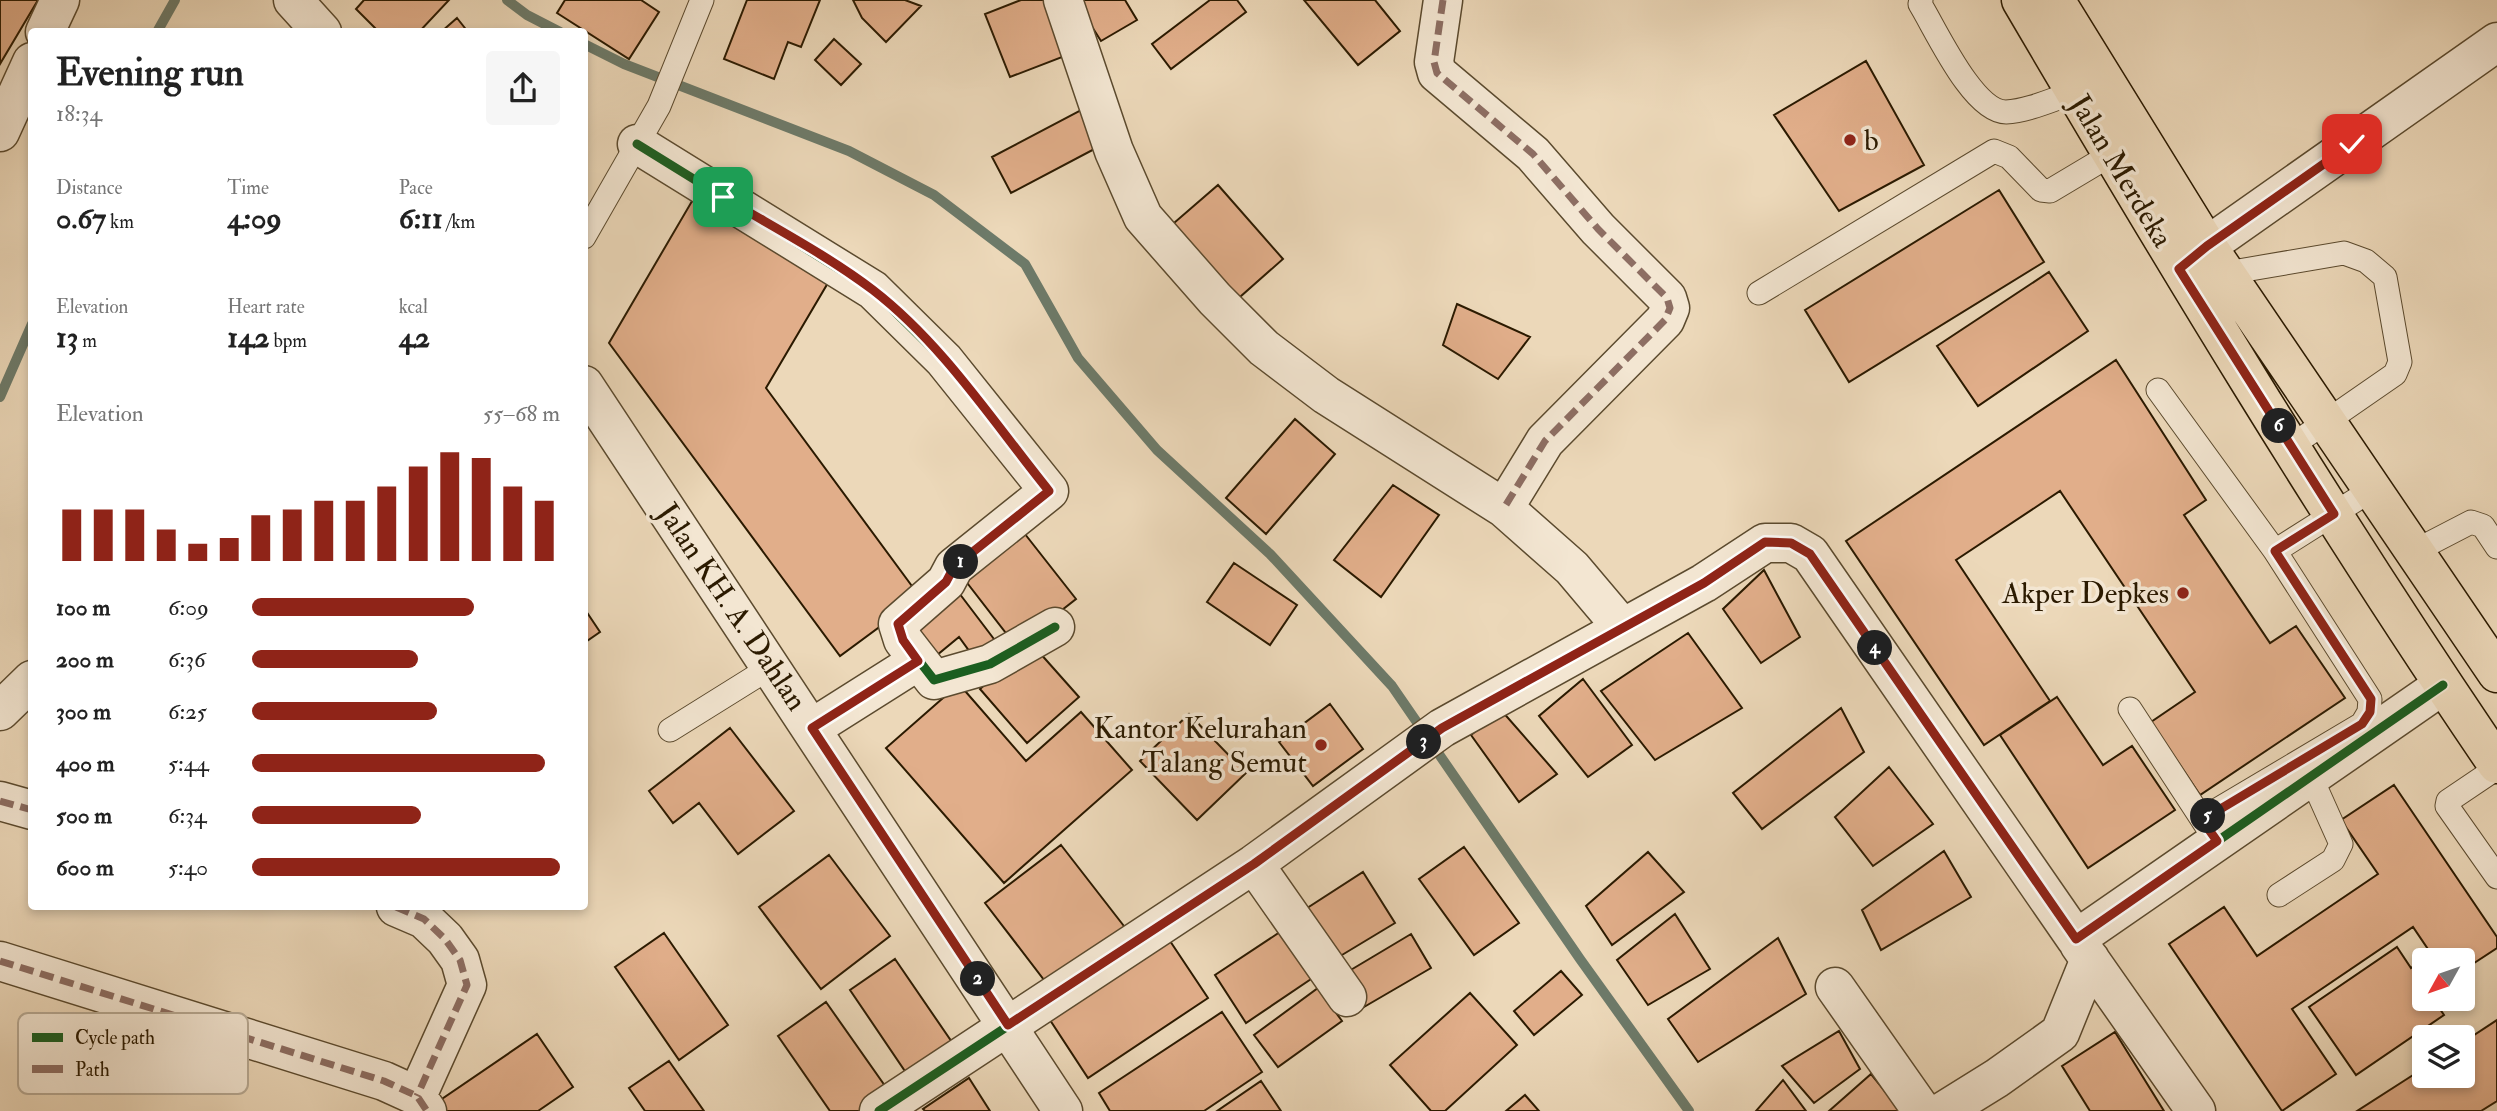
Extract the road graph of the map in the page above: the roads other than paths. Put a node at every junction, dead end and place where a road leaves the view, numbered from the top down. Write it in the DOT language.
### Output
graph roads {
  1 [pos="60,0"];
  2 [pos="293,0"];
  3 [pos="702,0"];
  4 [pos="1063,0"];
  5 [pos="1443,0"];
  6 [pos="1922,0"];
  7 [pos="2021,0"];
  8 [pos="2055,0"];
  9 [pos="48,28"];
  10 [pos="318,28"];
  11 [pos="2497,42"];
  12 [pos="28,71"];
  13 [pos="2075,92"];
  14 [pos="0,132"];
  15 [pos="637,144"];
  16 [pos="2112,154"];
  17 [pos="588,230"];
  18 [pos="2200,268"];
  19 [pos="1759,293"];
  20 [pos="2158,390"];
  21 [pos="588,391"];
  22 [pos="2327,422"];
  23 [pos="2291,446"];
  24 [pos="2373,489"];
  25 [pos="1504,508"];
  26 [pos="2334,514"];
  27 [pos="2497,547"];
  28 [pos="2275,551"];
  29 [pos="2415,551"];
  30 [pos="1621,626"];
  31 [pos="1055,627"];
  32 [pos="918,661"];
  33 [pos="771,667"];
  34 [pos="2497,673"];
  35 [pos="28,684"];
  36 [pos="2443,685"];
  37 [pos="2130,709"];
  38 [pos="0,711"];
  39 [pos="812,728"];
  40 [pos="670,730"];
  41 [pos="2497,766"];
  42 [pos="2311,777"];
  43 [pos="0,801"];
  44 [pos="28,809"];
  45 [pos="2210,830"];
  46 [pos="1254,864"];
  47 [pos="2497,877"];
  48 [pos="2279,895"];
  49 [pos="402,910"];
  50 [pos="2083,949"];
  51 [pos="0,961"];
  52 [pos="1835,988"];
  53 [pos="1347,998"];
  54 [pos="166,1013"];
  55 [pos="1008,1025"];
  56 [pos="248,1038"];
  57 [pos="422,1104"];
  58 [pos="879,1111"];
  59 [pos="1063,1111"];
  60 [pos="1922,1111"];
  61 [pos="1944,1111"];
  62 [pos="2196,1111"];
  1 -- 9 [label="street"];
  2 -- 10 [label="street"];
  3 -- 15 [label="lane"];
  4 -- 25 [label="street"];
  5 -- 25 [label="street"];
  6 -- 13 [label="lane"];
  7 -- 13 [label="main road, Jalan Merdeka"];
  8 -- 18 [label="main road, Jalan Merdeka"];
  11 -- 18 [label="street"];
  12 -- 14 [label="street"];
  13 -- 16 [label="main road, Jalan Merdeka"];
  15 -- 17 [label="lane"];
  15 -- 32 [label="street"];
  16 -- 18 [label="main road, Jalan Merdeka"];
  16 -- 19 [label="lane"];
  18 -- 22 [label="main road, Jalan Merdeka"];
  18 -- 22 [label="lane"];
  18 -- 23 [label="main road, Jalan Merdeka"];
  20 -- 28 [label="lane"];
  21 -- 33 [label="street, Jalan KH. A. Dahlan"];
  22 -- 23 [label="lane"];
  22 -- 24 [label="main road, Jalan Merdeka"];
  23 -- 26 [label="main road, Jalan Merdeka"];
  24 -- 26 [label="lane"];
  24 -- 29 [label="main road, Jalan Merdeka"];
  25 -- 30 [label="street"];
  26 -- 28 [label="lane"];
  26 -- 36 [label="main road, Jalan Merdeka"];
  27 -- 29 [label="lane"];
  28 -- 45 [label="lane"];
  29 -- 34 [label="main road, Jalan Merdeka"];
  30 -- 46 [label="street"];
  30 -- 50 [label="street"];
  31 -- 32 [label="street"];
  32 -- 39 [label="street"];
  33 -- 39 [label="street, Jalan KH. A. Dahlan"];
  33 -- 40 [label="lane"];
  35 -- 38 [label="street"];
  36 -- 41 [label="main road, Jalan Merdeka"];
  36 -- 42 [label="street"];
  37 -- 45 [label="lane"];
  39 -- 55 [label="street, Jalan KH. A. Dahlan"];
  41 -- 47 [label="lane"];
  42 -- 45 [label="street"];
  42 -- 48 [label="lane"];
  43 -- 44 [label="street"];
  45 -- 50 [label="street"];
  46 -- 53 [label="street"];
  46 -- 55 [label="street"];
  49 -- 57 [label="street"];
  50 -- 61 [label="street"];
  50 -- 62 [label="street"];
  51 -- 54 [label="street"];
  52 -- 60 [label="street"];
  55 -- 58 [label="street"];
  55 -- 59 [label="street, Jalan KH. A. Dahlan"];
  56 -- 57 [label="street"];
}
